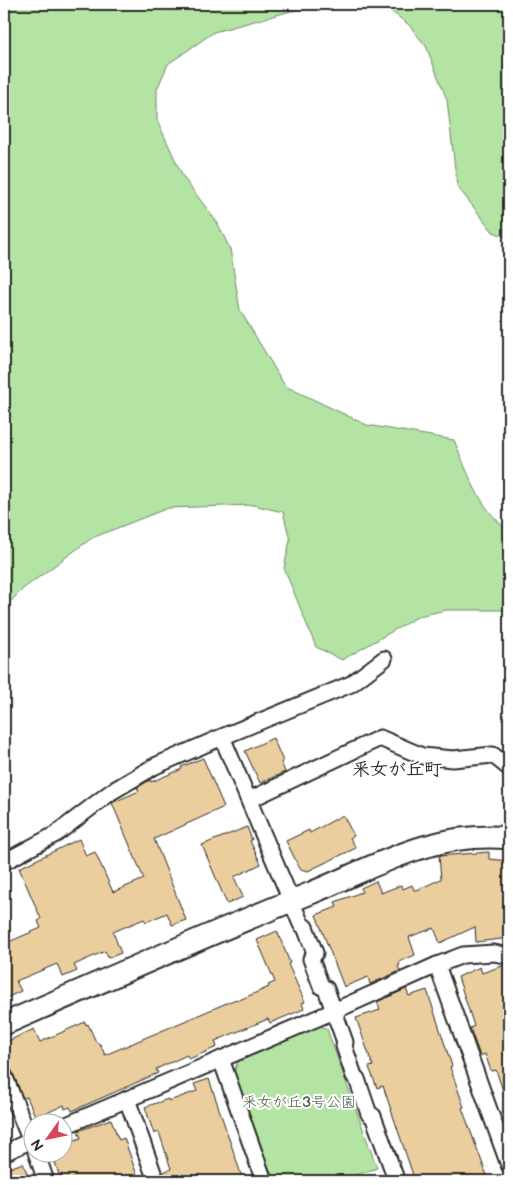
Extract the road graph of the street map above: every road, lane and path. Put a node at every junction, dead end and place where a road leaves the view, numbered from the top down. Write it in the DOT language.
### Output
graph roads {
  1 [pos="384,659"];
  2 [pos="222,737"];
  3 [pos="509,768"];
  4 [pos="249,800"];
  5 [pos="509,838"];
  6 [pos="4,862"];
  7 [pos="291,900"];
  8 [pos="509,956"];
  9 [pos="437,965"];
  10 [pos="334,1011"];
  11 [pos="4,1024"];
  12 [pos="221,1059"];
  13 [pos="4,1076"];
  14 [pos="127,1099"];
  15 [pos="22,1118"];
  16 [pos="72,1123"];
  17 [pos="22,1147"];
  18 [pos="4,1153"];
  19 [pos="39,1162"];
  20 [pos="509,1165"];
  21 [pos="46,1181"];
  22 [pos="156,1181"];
  23 [pos="264,1181"];
  24 [pos="395,1181"];
  1 -- 2 [label="street"];
  2 -- 4 [label="street"];
  2 -- 6 [label="street"];
  3 -- 4 [label="street"];
  4 -- 7 [label="street"];
  5 -- 7 [label="street"];
  7 -- 10 [label="street"];
  7 -- 11 [label="street"];
  8 -- 9 [label="street"];
  9 -- 10 [label="street"];
  9 -- 20 [label="street"];
  10 -- 12 [label="street"];
  10 -- 24 [label="street"];
  12 -- 14 [label="street"];
  12 -- 23 [label="street"];
  13 -- 15 [label="street"];
  14 -- 16 [label="street"];
  14 -- 22 [label="street"];
  17 -- 18 [label="street"];
  19 -- 21 [label="street"];
}
